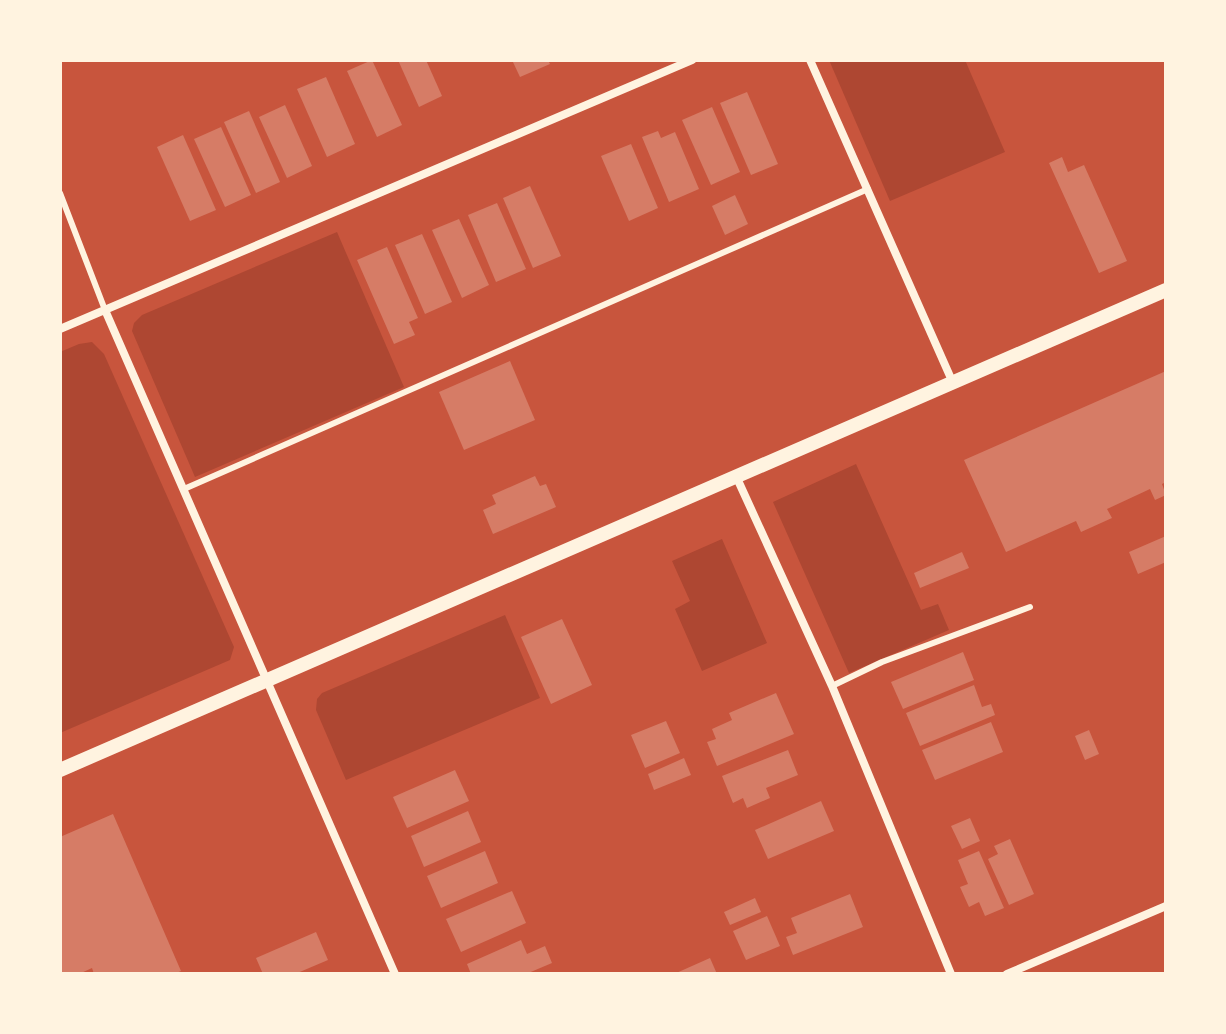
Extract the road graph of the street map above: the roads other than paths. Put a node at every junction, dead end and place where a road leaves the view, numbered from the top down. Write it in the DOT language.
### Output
graph roads {
  1 [pos="692,60"];
  2 [pos="810,60"];
  3 [pos="868,189"];
  4 [pos="60,193"];
  5 [pos="1166,290"];
  6 [pos="105,310"];
  7 [pos="60,329"];
  8 [pos="953,383"];
  9 [pos="736,476"];
  10 [pos="184,489"];
  11 [pos="1030,607"];
  12 [pos="267,680"];
  13 [pos="832,686"];
  14 [pos="60,770"];
  15 [pos="1166,906"];
  16 [pos="395,974"];
  17 [pos="951,974"];
  18 [pos="1007,974"];
  1 -- 6 [label="street"];
  2 -- 3 [label="street"];
  3 -- 8 [label="street"];
  3 -- 10 [label="lane"];
  4 -- 6 [label="lane"];
  5 -- 8 [label="street"];
  6 -- 7 [label="street"];
  6 -- 10 [label="street"];
  8 -- 9 [label="street"];
  9 -- 12 [label="street"];
  9 -- 13 [label="street"];
  10 -- 12 [label="street"];
  11 -- 13 [label="lane"];
  12 -- 14 [label="street"];
  12 -- 16 [label="street"];
  13 -- 17 [label="street"];
  15 -- 18 [label="street"];
}
